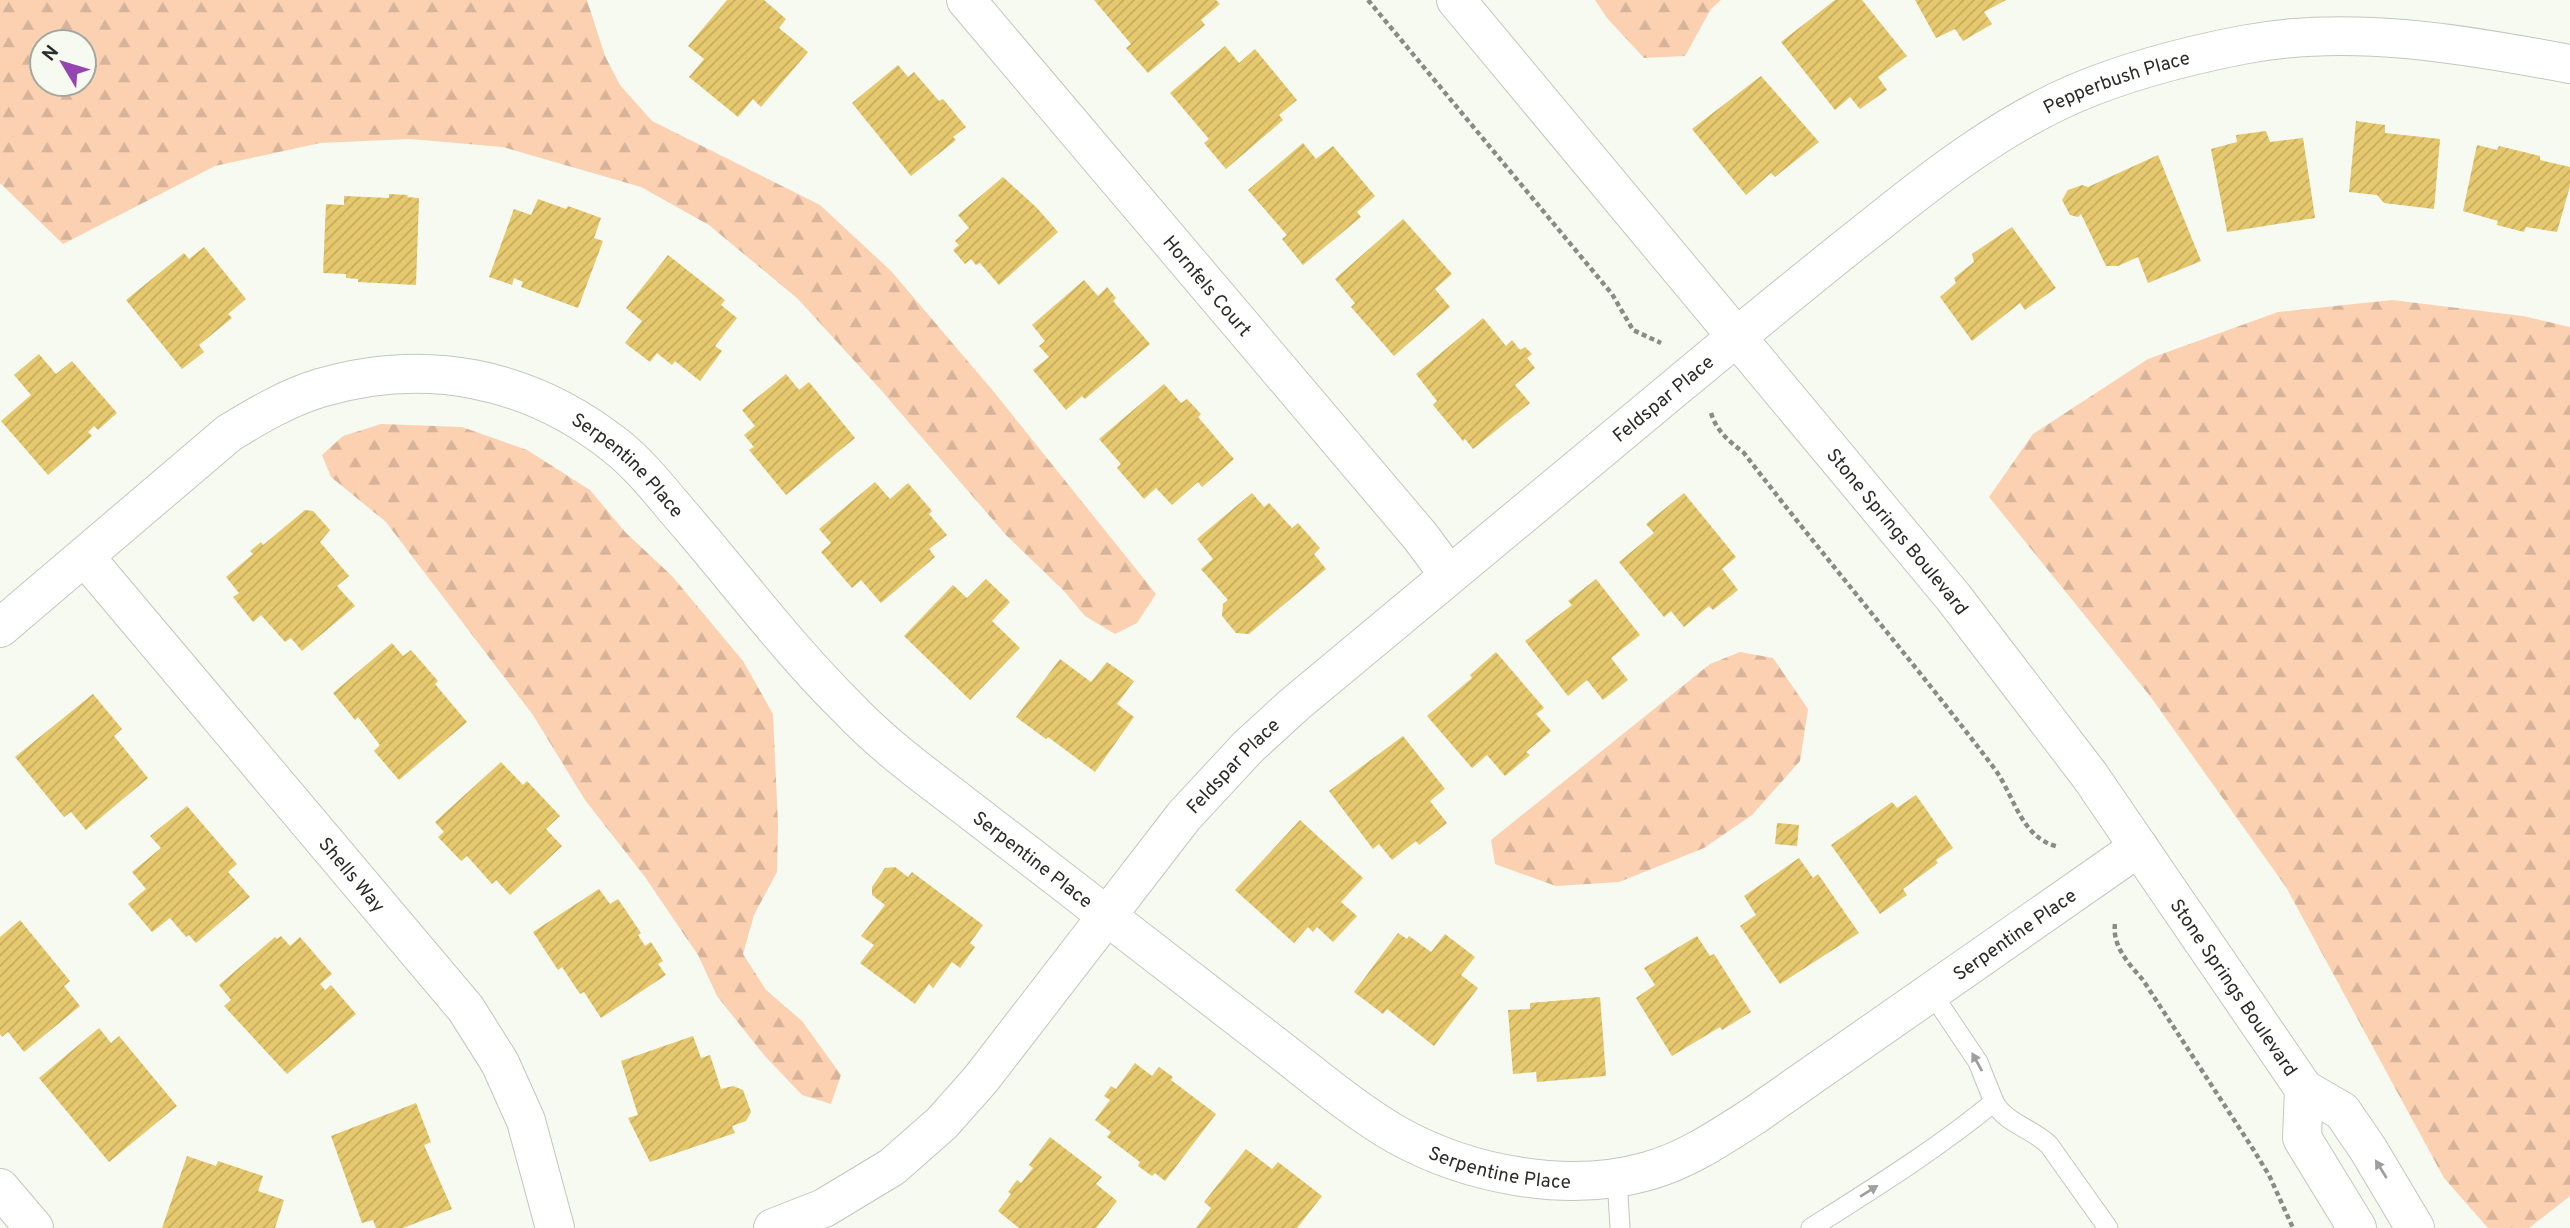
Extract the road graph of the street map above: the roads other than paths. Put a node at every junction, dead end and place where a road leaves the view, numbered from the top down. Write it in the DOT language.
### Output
graph roads {
  1 [pos="966,0"];
  2 [pos="1456,0"];
  3 [pos="2570,64"];
  4 [pos="1736,337"];
  5 [pos="85,557"];
  6 [pos="1449,575"];
  7 [pos="0,628"];
  8 [pos="2139,847"];
  9 [pos="1106,916"];
  10 [pos="1931,992"];
  11 [pos="2304,1089"];
  12 [pos="1994,1102"];
  13 [pos="1617,1178"];
  14 [pos="0,1188"];
  15 [pos="33,1228"];
  16 [pos="555,1228"];
  17 [pos="773,1228"];
  18 [pos="1620,1228"];
  19 [pos="1811,1228"];
  20 [pos="2108,1228"];
  21 [pos="2357,1228"];
  22 [pos="2415,1228"];
  1 -- 6 [label="street, Hornfels Court"];
  2 -- 4 [label="street, Stone Springs Boulevard"];
  3 -- 4 [label="street, Pepperbush Place"];
  4 -- 6 [label="street, Feldspar Place"];
  4 -- 8 [label="street, Stone Springs Boulevard"];
  5 -- 7 [label="street, Serpentine Place"];
  5 -- 9 [label="street, Serpentine Place"];
  5 -- 16 [label="street, Shells Way"];
  6 -- 9 [label="street, Feldspar Place"];
  8 -- 10 [label="street, Serpentine Place"];
  8 -- 11 [label="street, Stone Springs Boulevard"];
  9 -- 13 [label="street, Serpentine Place"];
  9 -- 17 [label="street, Feldspar Place"];
  12 -- 10 [label="lane, one-way"];
  10 -- 13 [label="street, Serpentine Place"];
  11 -- 21 [label="street, Stone Springs Boulevard"];
  22 -- 11 [label="street, Stone Springs Boulevard, one-way"];
  19 -- 12 [label="lane, one-way"];
  12 -- 20 [label="lane"];
  13 -- 18 [label="lane"];
  14 -- 15 [label="street"];
}
